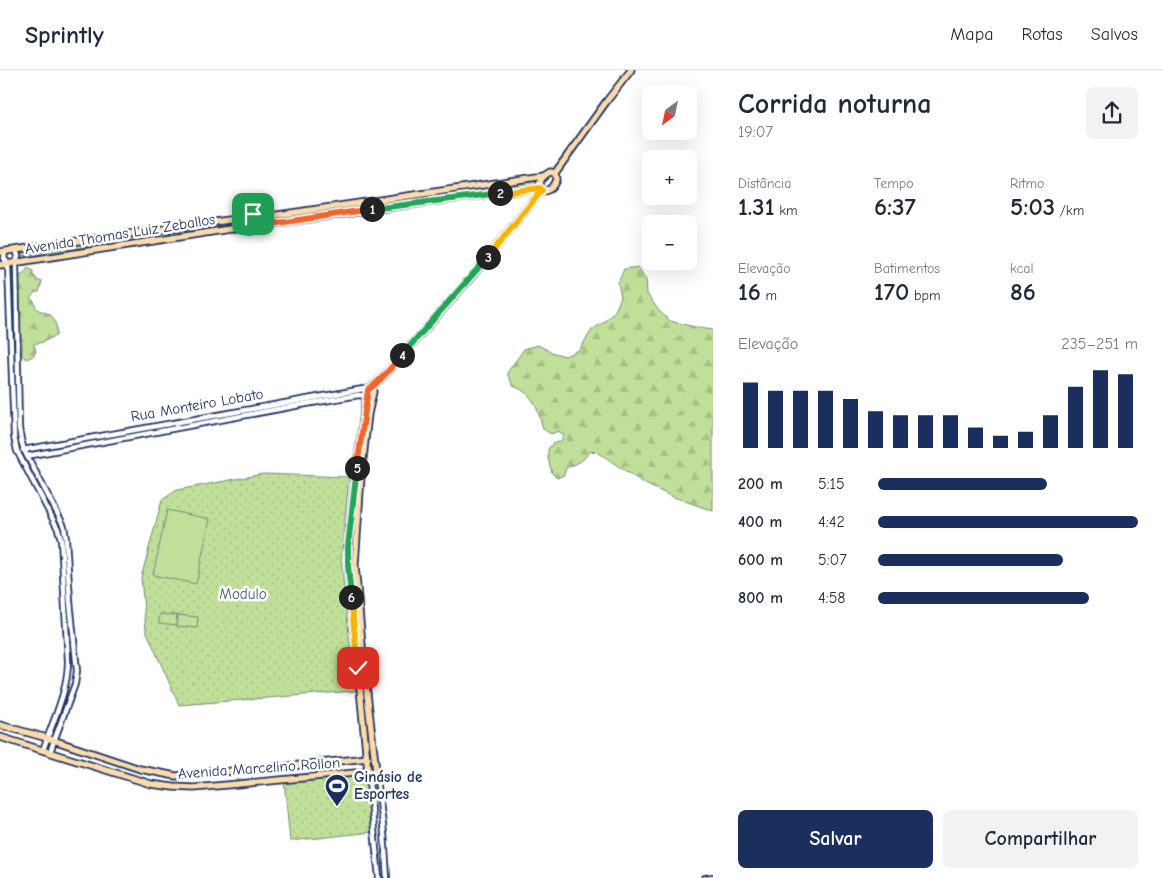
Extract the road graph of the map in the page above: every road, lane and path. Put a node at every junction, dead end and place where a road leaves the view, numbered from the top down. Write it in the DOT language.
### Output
graph roads {
  1 [pos="631,70"];
  2 [pos="555,173"];
  3 [pos="544,176"];
  4 [pos="541,189"];
  5 [pos="400,197"];
  6 [pos="400,206"];
  7 [pos="242,218"];
  8 [pos="258,218"];
  9 [pos="193,225"];
  10 [pos="258,226"];
  11 [pos="243,227"];
  12 [pos="194,235"];
  13 [pos="16,250"];
  14 [pos="3,252"];
  15 [pos="16,263"];
  16 [pos="8,264"];
  17 [pos="0,265"];
  18 [pos="370,392"];
  19 [pos="211,415"];
  20 [pos="212,421"];
  21 [pos="24,450"];
  22 [pos="17,451"];
  23 [pos="27,456"];
  24 [pos="21,458"];
  25 [pos="361,667"];
  26 [pos="0,725"];
  27 [pos="0,737"];
  28 [pos="47,738"];
  29 [pos="54,741"];
  30 [pos="43,750"];
  31 [pos="50,752"];
  32 [pos="375,757"];
  33 [pos="366,758"];
  34 [pos="376,771"];
  35 [pos="228,772"];
  36 [pos="368,772"];
  37 [pos="229,784"];
  38 [pos="713,877"];
  39 [pos="379,878"];
  40 [pos="387,878"];
  41 [pos="705,878"];
  1 -- 2 [label="main road"];
  2 -- 3 [label="main road"];
  2 -- 4 [label="main road"];
  3 -- 4 [label="main road"];
  3 -- 5 [label="main road"];
  4 -- 6 [label="main road"];
  4 -- 18 [label="main road"];
  5 -- 6 [label="main road"];
  5 -- 8 [label="main road"];
  6 -- 10 [label="main road"];
  7 -- 8 [label="main road"];
  7 -- 9 [label="main road, Avenida Thomas Luiz Zeballos"];
  7 -- 11 [label="main road"];
  8 -- 10 [label="main road"];
  9 -- 12 [label="main road"];
  9 -- 13 [label="main road, Avenida Thomas Luiz Zeballos"];
  10 -- 11 [label="main road"];
  11 -- 12 [label="main road, Avenida Thomas Luiz Zeballos"];
  12 -- 15 [label="main road, Avenida Thomas Luiz Zeballos"];
  13 -- 14 [label="main road, Avenida Thomas Luiz Zeballos"];
  13 -- 15 [label="street"];
  14 -- 16 [label="street"];
  15 -- 16 [label="main road, Avenida Thomas Luiz Zeballos"];
  15 -- 21 [label="street"];
  16 -- 17 [label="main road, Avenida Thomas Luiz Zeballos"];
  16 -- 22 [label="street"];
  18 -- 19 [label="street, Rua Monteiro Lobato"];
  18 -- 20 [label="street, Rua Monteiro Lobato"];
  18 -- 25 [label="main road"];
  19 -- 20 [label="street"];
  19 -- 21 [label="street, Rua Monteiro Lobato"];
  20 -- 23 [label="street, Rua Monteiro Lobato"];
  21 -- 22 [label="street, Rua Monteiro Lobato"];
  21 -- 23 [label="street"];
  22 -- 24 [label="street"];
  23 -- 24 [label="street, Rua Monteiro Lobato"];
  23 -- 29 [label="street"];
  24 -- 28 [label="street"];
  25 -- 32 [label="main road"];
  25 -- 33 [label="main road"];
  26 -- 28 [label="main road, Avenida Marcelino Rollon"];
  27 -- 30 [label="main road, Avenida Marcelino Rollon"];
  28 -- 29 [label="main road, Avenida Marcelino Rollon"];
  28 -- 30 [label="street"];
  29 -- 31 [label="street"];
  29 -- 35 [label="main road, Avenida Marcelino Rollon"];
  30 -- 31 [label="main road, Avenida Marcelino Rollon"];
  31 -- 37 [label="main road, Avenida Marcelino Rollon"];
  32 -- 33 [label="main road, Avenida Marcelino Rollon"];
  32 -- 34 [label="main road"];
  33 -- 35 [label="main road, Avenida Marcelino Rollon"];
  33 -- 36 [label="main road"];
  34 -- 36 [label="main road, Avenida Marcelino Rollon"];
  34 -- 40 [label="street"];
  35 -- 37 [label="main road"];
  36 -- 37 [label="main road, Avenida Marcelino Rollon"];
  36 -- 39 [label="street"];
  38 -- 41 [label="street"];
}
